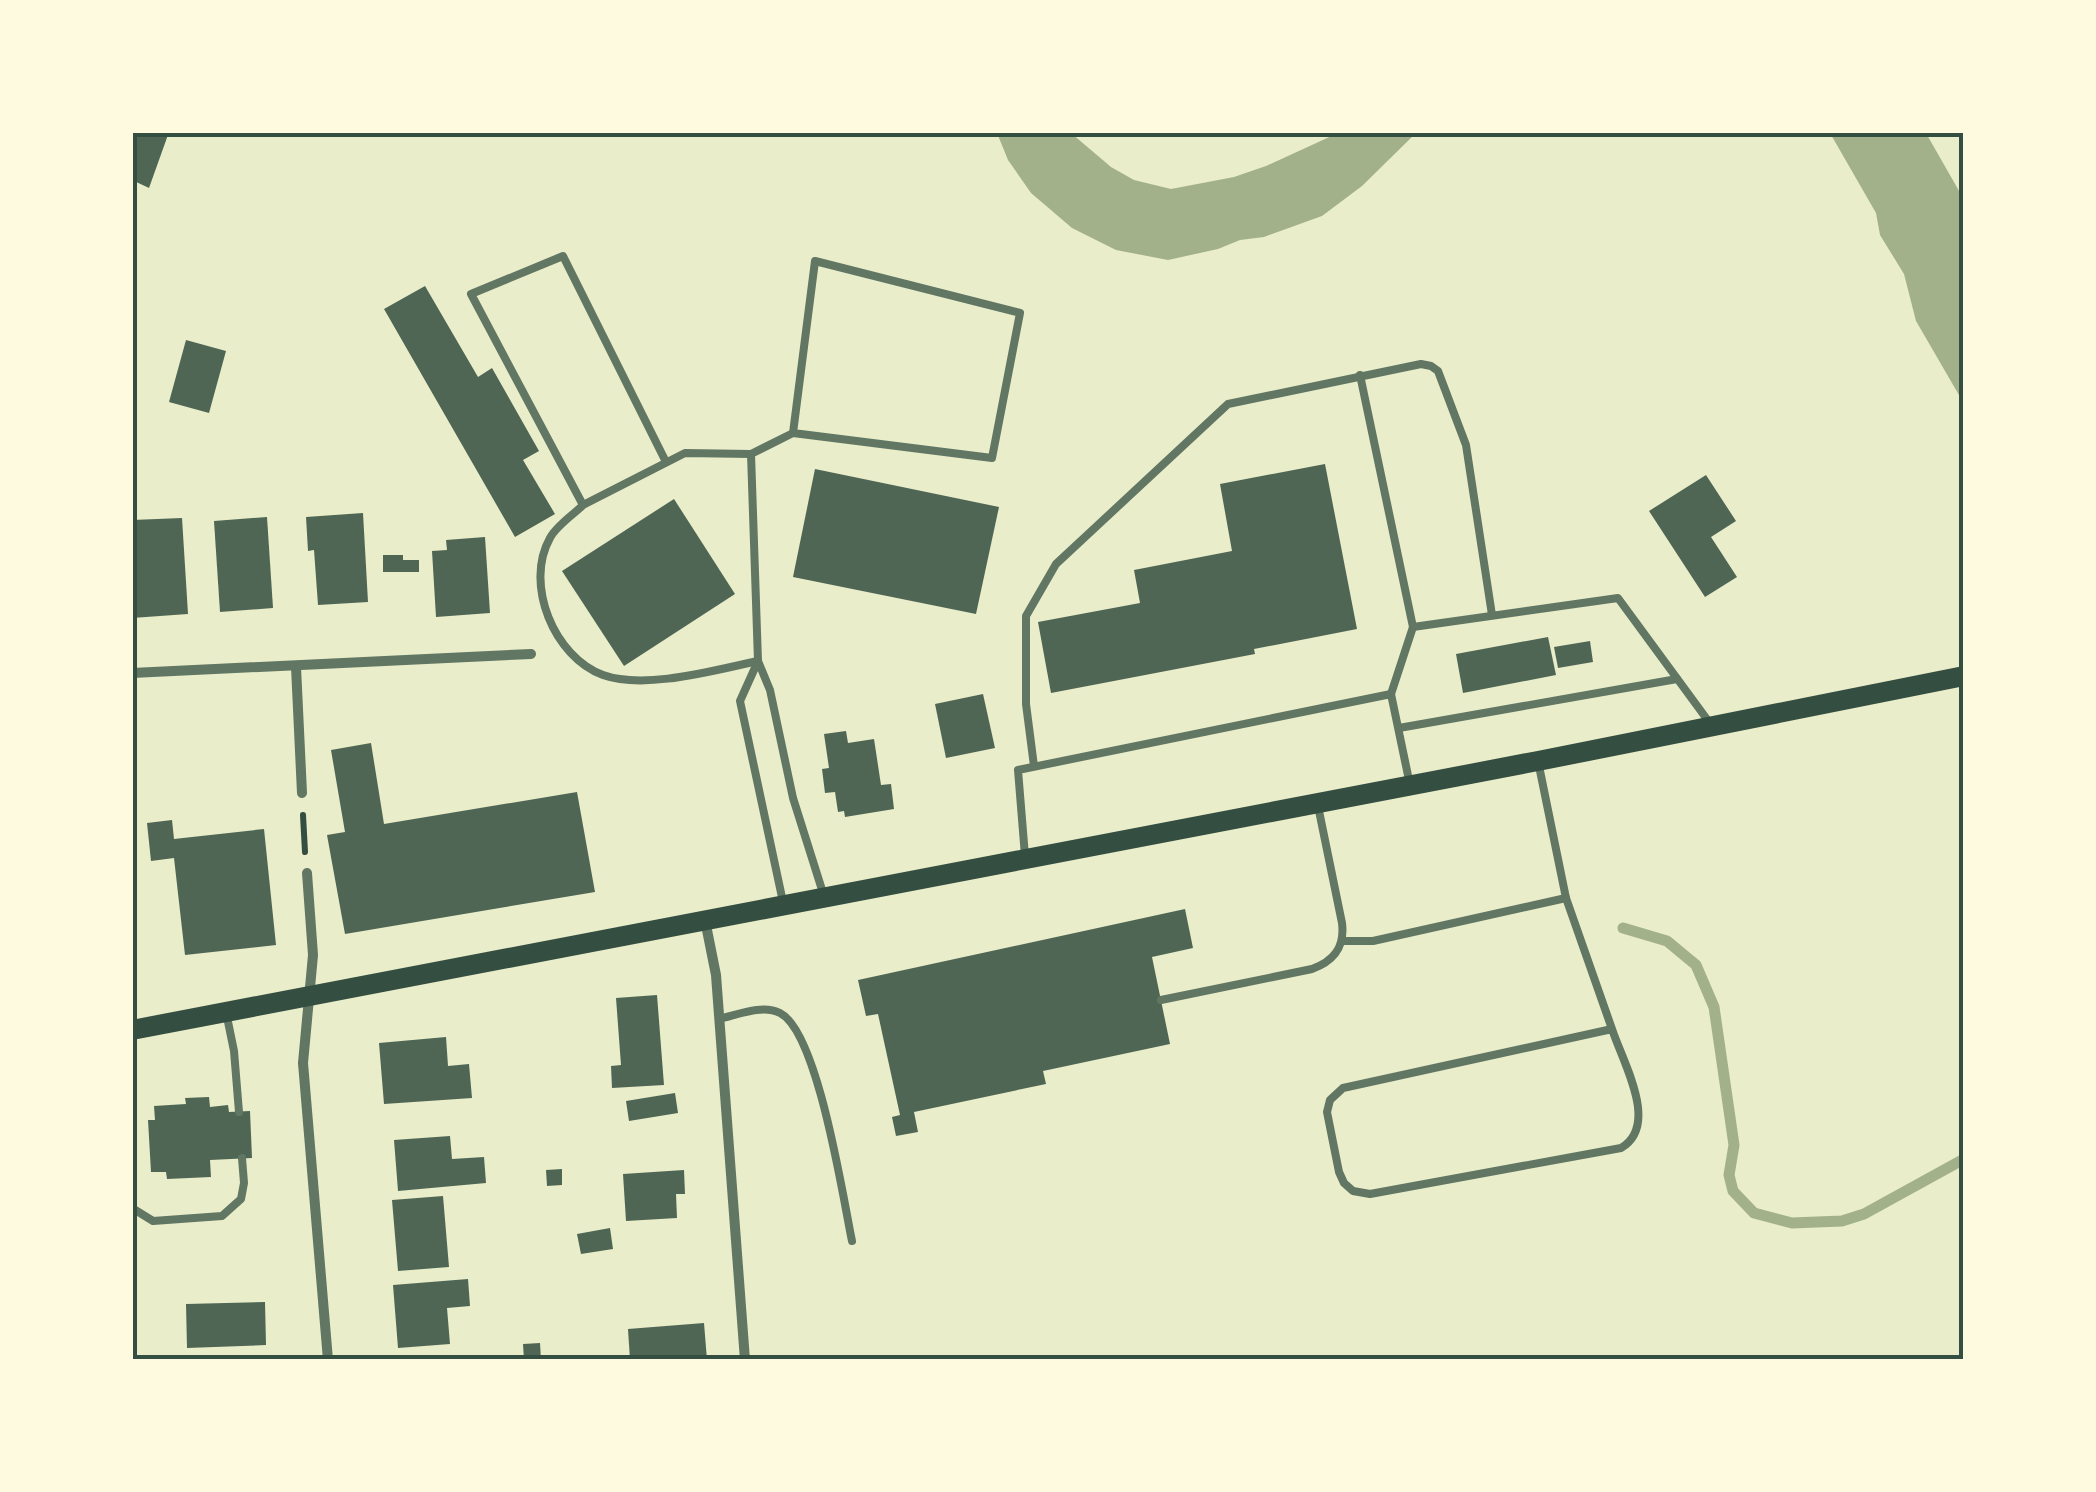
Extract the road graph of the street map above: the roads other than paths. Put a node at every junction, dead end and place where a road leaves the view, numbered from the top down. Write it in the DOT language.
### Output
graph roads {
  1 [pos="1360,375"];
  2 [pos="793,433"];
  3 [pos="751,454"];
  4 [pos="666,462"];
  5 [pos="583,505"];
  6 [pos="1492,615"];
  7 [pos="1413,627"];
  8 [pos="531,654"];
  9 [pos="758,661"];
  10 [pos="296,666"];
  11 [pos="132,673"];
  12 [pos="1964,676"];
  13 [pos="1677,679"];
  14 [pos="1391,694"];
  15 [pos="1711,726"];
  16 [pos="1398,728"];
  17 [pos="1538,761"];
  18 [pos="1034,766"];
  19 [pos="1410,785"];
  20 [pos="302,794"];
  21 [pos="1317,803"];
  22 [pos="1026,859"];
  23 [pos="307,873"];
  24 [pos="825,898"];
  25 [pos="1566,898"];
  26 [pos="784,906"];
  27 [pos="705,920"];
  28 [pos="1342,940"];
  29 [pos="310,996"];
  30 [pos="1161,1000"];
  31 [pos="226,1012"];
  32 [pos="719,1019"];
  33 [pos="132,1030"];
  34 [pos="1612,1030"];
  35 [pos="239,1112"];
  36 [pos="242,1158"];
  37 [pos="132,1208"];
  38 [pos="852,1241"];
  39 [pos="328,1360"];
  40 [pos="745,1360"];
  1 -- 6 [label="lane"];
  1 -- 7 [label="lane"];
  1 -- 18 [label="lane"];
  2 -- 2 [label="lane"];
  2 -- 3 [label="lane"];
  3 -- 4 [label="lane"];
  3 -- 9 [label="lane"];
  4 -- 5 [label="lane"];
  4 -- 5 [label="lane"];
  5 -- 9 [label="lane"];
  6 -- 7 [label="lane"];
  6 -- 13 [label="lane"];
  7 -- 14 [label="lane"];
  8 -- 10 [label="street"];
  9 -- 24 [label="lane"];
  9 -- 26 [label="lane"];
  10 -- 11 [label="street"];
  10 -- 20 [label="street"];
  12 -- 15 [label="main road"];
  13 -- 15 [label="lane"];
  13 -- 16 [label="lane"];
  14 -- 16 [label="lane"];
  14 -- 18 [label="lane"];
  15 -- 17 [label="main road"];
  16 -- 19 [label="lane"];
  17 -- 19 [label="main road"];
  17 -- 25 [label="lane"];
  18 -- 22 [label="lane"];
  19 -- 21 [label="main road"];
  21 -- 22 [label="main road"];
  21 -- 28 [label="lane"];
  22 -- 24 [label="main road"];
  23 -- 29 [label="street"];
  24 -- 26 [label="main road"];
  25 -- 28 [label="lane"];
  25 -- 34 [label="lane"];
  26 -- 27 [label="main road"];
  27 -- 29 [label="main road"];
  27 -- 32 [label="street"];
  28 -- 30 [label="lane"];
  29 -- 31 [label="main road"];
  29 -- 39 [label="street"];
  31 -- 33 [label="main road"];
  31 -- 35 [label="lane"];
  32 -- 38 [label="lane"];
  32 -- 40 [label="street"];
  34 -- 34 [label="lane"];
  36 -- 37 [label="lane"];
}
